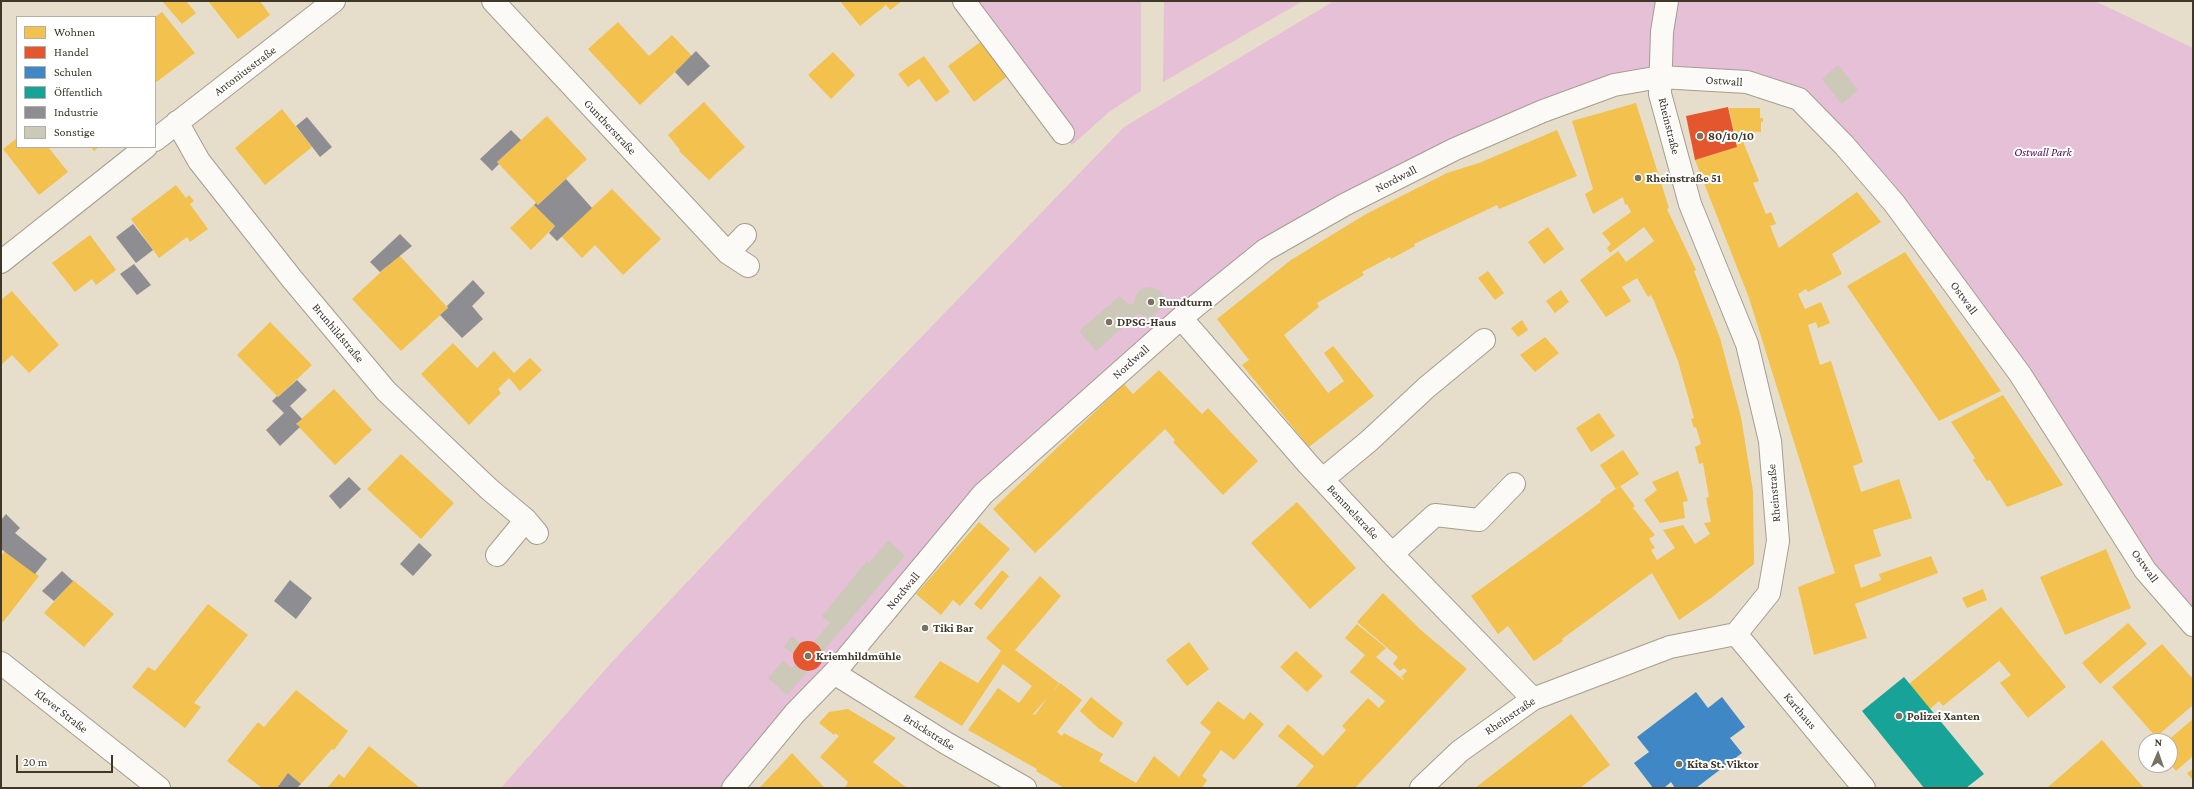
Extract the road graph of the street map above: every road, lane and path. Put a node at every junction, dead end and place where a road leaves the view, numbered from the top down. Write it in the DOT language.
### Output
graph roads {
  1 [pos="334,1"];
  2 [pos="493,1"];
  3 [pos="964,1"];
  4 [pos="1667,1"];
  5 [pos="1660,77"];
  6 [pos="177,122"];
  7 [pos="1063,133"];
  8 [pos="156,139"];
  9 [pos="145,148"];
  10 [pos="745,235"];
  11 [pos="728,253"];
  12 [pos="1,262"];
  13 [pos="748,266"];
  14 [pos="1181,318"];
  15 [pos="1484,340"];
  16 [pos="1322,479"];
  17 [pos="1514,484"];
  18 [pos="1392,554"];
  19 [pos="497,555"];
  20 [pos="2193,625"];
  21 [pos="1736,634"];
  22 [pos="1,663"];
  23 [pos="834,672"];
  24 [pos="1533,699"];
  25 [pos="159,788"];
  26 [pos="733,788"];
  27 [pos="1025,788"];
  28 [pos="1421,788"];
  29 [pos="1864,788"];
  1 -- 6 [label="street, Antoniusstraße"];
  2 -- 11 [label="street, Guntherstraße"];
  3 -- 7 [label="street"];
  4 -- 5 [label="street, Rheinstraße"];
  5 -- 14 [label="street, Nordwall"];
  5 -- 20 [label="street, Ostwall"];
  5 -- 21 [label="street, Rheinstraße"];
  6 -- 8 [label="street, Antoniusstraße"];
  6 -- 19 [label="street, Brunhildstraße"];
  9 -- 12 [label="street"];
  10 -- 11 [label="street"];
  11 -- 13 [label="street, Guntherstraße"];
  14 -- 16 [label="street, Bemmelstraße"];
  14 -- 23 [label="street, Nordwall"];
  15 -- 16 [label="street"];
  16 -- 18 [label="street, Bemmelstraße"];
  17 -- 18 [label="street"];
  18 -- 24 [label="street, Bemmelstraße"];
  21 -- 24 [label="street, Rheinstraße"];
  21 -- 29 [label="street, Karthaus"];
  22 -- 25 [label="street, Klever Straße"];
  23 -- 26 [label="street, Nordwall"];
  23 -- 27 [label="street, Brückstraße"];
  24 -- 28 [label="street, Rheinstraße"];
}
